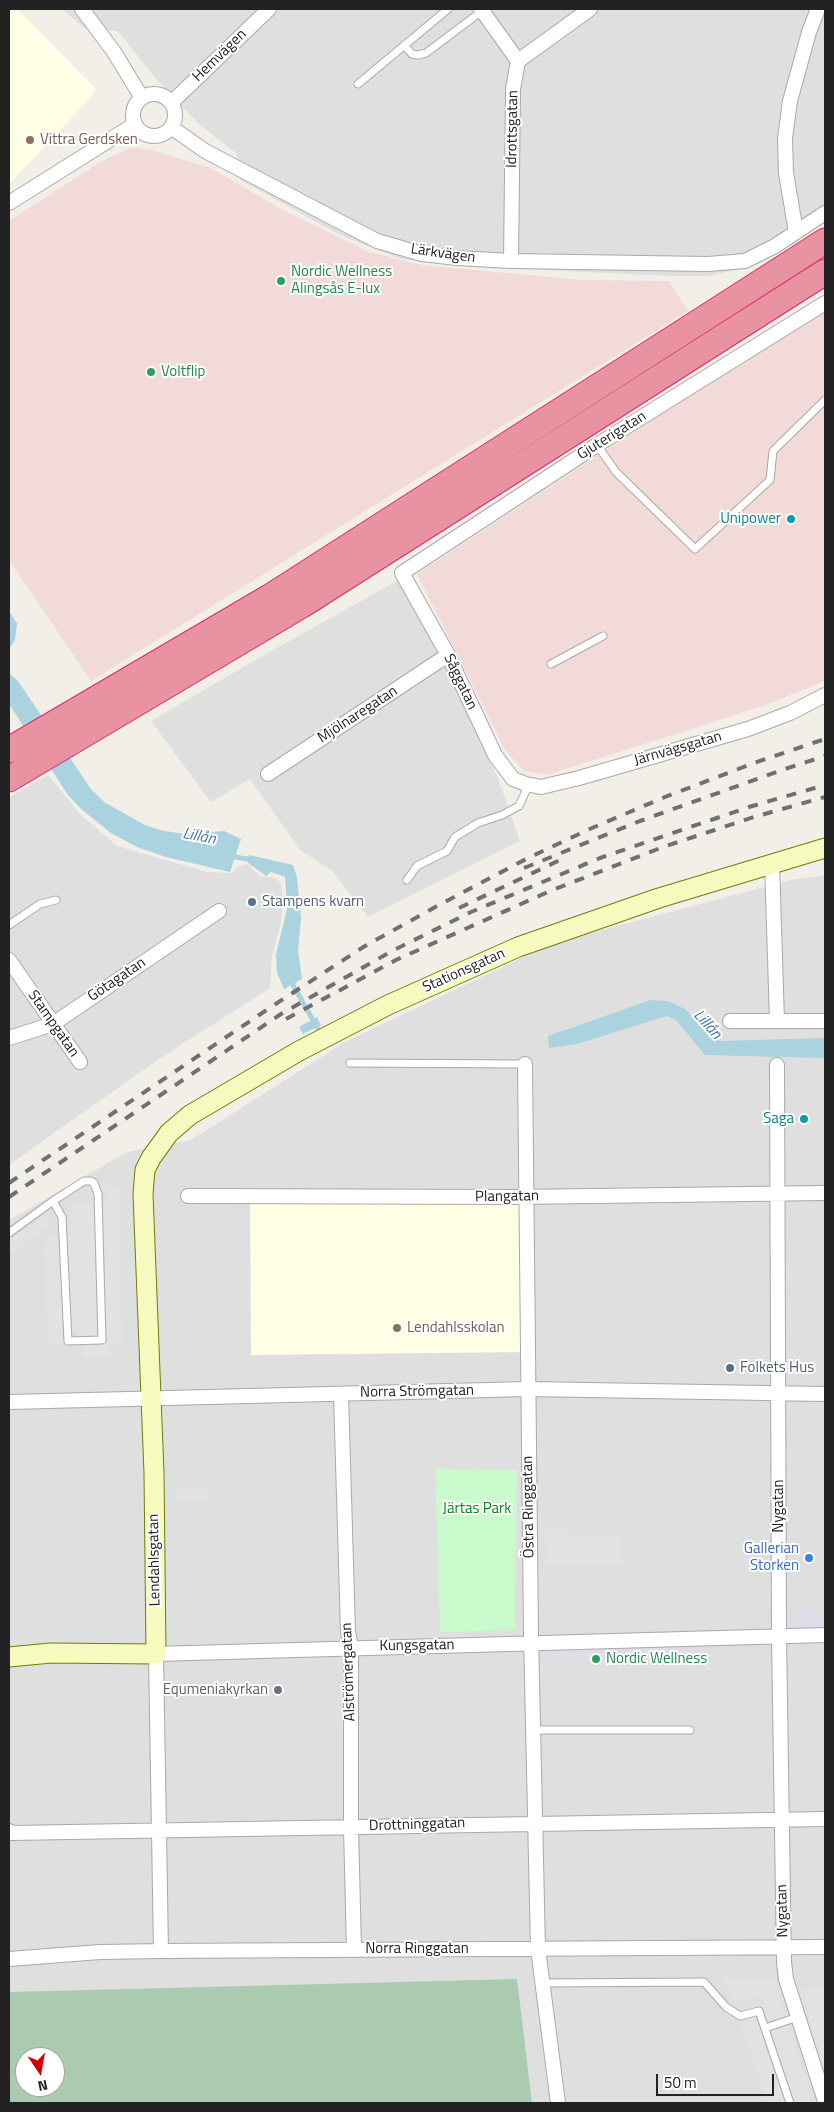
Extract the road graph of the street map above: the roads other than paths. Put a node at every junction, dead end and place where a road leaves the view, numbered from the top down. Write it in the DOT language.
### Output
graph roads {
  1 [pos="82,9"];
  2 [pos="269,9"];
  3 [pos="448,9"];
  4 [pos="590,9"];
  5 [pos="818,9"];
  6 [pos="481,10"];
  7 [pos="404,45"];
  8 [pos="518,61"];
  9 [pos="358,84"];
  10 [pos="142,98"];
  11 [pos="171,103"];
  12 [pos="136,124"];
  13 [pos="171,127"];
  14 [pos="9,203"];
  15 [pos="825,213"];
  16 [pos="796,232"];
  17 [pos="825,241"];
  18 [pos="511,262"];
  19 [pos="825,272"];
  20 [pos="825,303"];
  21 [pos="825,400"];
  22 [pos="597,445"];
  23 [pos="402,573"];
  24 [pos="603,636"];
  25 [pos="448,656"];
  26 [pos="551,664"];
  27 [pos="825,695"];
  28 [pos="11,749"];
  29 [pos="18,774"];
  30 [pos="268,774"];
  31 [pos="527,784"];
  32 [pos="825,848"];
  33 [pos="772,863"];
  34 [pos="406,880"];
  35 [pos="56,900"];
  36 [pos="219,911"];
  37 [pos="9,925"];
  38 [pos="9,960"];
  39 [pos="825,1020"];
  40 [pos="730,1021"];
  41 [pos="777,1021"];
  42 [pos="53,1024"];
  43 [pos="9,1038"];
  44 [pos="80,1062"];
  45 [pos="350,1064"];
  46 [pos="526,1064"];
  47 [pos="777,1065"];
  48 [pos="145,1170"];
  49 [pos="776,1192"];
  50 [pos="825,1193"];
  51 [pos="188,1196"];
  52 [pos="526,1196"];
  53 [pos="53,1201"];
  54 [pos="9,1233"];
  55 [pos="528,1389"];
  56 [pos="341,1394"];
  57 [pos="779,1394"];
  58 [pos="825,1394"];
  59 [pos="150,1399"];
  60 [pos="9,1402"];
  61 [pos="825,1634"];
  62 [pos="779,1636"];
  63 [pos="532,1643"];
  64 [pos="352,1647"];
  65 [pos="156,1654"];
  66 [pos="9,1657"];
  67 [pos="534,1730"];
  68 [pos="690,1730"];
  69 [pos="825,1818"];
  70 [pos="782,1819"];
  71 [pos="536,1822"];
  72 [pos="351,1827"];
  73 [pos="159,1830"];
  74 [pos="9,1831"];
  75 [pos="784,1947"];
  76 [pos="825,1947"];
  77 [pos="538,1949"];
  78 [pos="161,1950"];
  79 [pos="354,1950"];
  80 [pos="9,1960"];
  81 [pos="542,1983"];
  82 [pos="798,2017"];
  83 [pos="765,2028"];
  84 [pos="825,2101"];
  85 [pos="558,2103"];
  86 [pos="790,2103"];
  1 -- 10 [label="street"];
  2 -- 11 [label="street, Hemvägen"];
  3 -- 7 [label="lane"];
  4 -- 8 [label="street"];
  5 -- 16 [label="street"];
  6 -- 7 [label="lane"];
  6 -- 8 [label="street"];
  7 -- 9 [label="lane"];
  8 -- 18 [label="street, Idrottsgatan"];
  10 -- 11 [label="street"];
  10 -- 12 [label="street"];
  11 -- 13 [label="street"];
  12 -- 13 [label="street"];
  12 -- 14 [label="street"];
  13 -- 18 [label="street, Lärkvägen"];
  15 -- 16 [label="street"];
  16 -- 18 [label="street, Lärkvägen"];
  17 -- 28 [label="highway"];
  19 -- 29 [label="highway"];
  20 -- 22 [label="street, Gjuterigatan"];
  21 -- 22 [label="lane"];
  22 -- 23 [label="street, Gjuterigatan"];
  23 -- 25 [label="street, Såggatan"];
  24 -- 26 [label="lane"];
  25 -- 30 [label="street, Mjölnaregatan"];
  25 -- 31 [label="street, Såggatan"];
  27 -- 31 [label="street, Järnvägsgatan"];
  31 -- 34 [label="lane"];
  32 -- 33 [label="street, Stationsgatan"];
  33 -- 41 [label="street"];
  33 -- 48 [label="street, Stationsgatan"];
  35 -- 37 [label="lane"];
  36 -- 42 [label="street, Götagatan"];
  38 -- 42 [label="street, Stampgatan"];
  39 -- 41 [label="street"];
  40 -- 41 [label="street"];
  42 -- 43 [label="street, Götagatan"];
  42 -- 44 [label="street, Stampgatan"];
  45 -- 46 [label="lane"];
  46 -- 52 [label="street, Östra Ringgatan"];
  47 -- 49 [label="street, Nygatan"];
  48 -- 59 [label="street, Lendahlsgatan"];
  49 -- 50 [label="street, Plangatan"];
  49 -- 52 [label="street, Plangatan"];
  49 -- 57 [label="street, Nygatan"];
  51 -- 52 [label="street, Plangatan"];
  52 -- 55 [label="street, Östra Ringgatan"];
  53 -- 53 [label="lane"];
  53 -- 54 [label="lane"];
  55 -- 56 [label="street, Norra Strömgatan"];
  55 -- 57 [label="street, Norra Strömgatan"];
  55 -- 63 [label="street, Östra Ringgatan"];
  56 -- 59 [label="street, Norra Strömgatan"];
  56 -- 64 [label="street, Alströmergatan"];
  57 -- 58 [label="street, Norra Strömgatan"];
  57 -- 62 [label="street, Nygatan"];
  59 -- 60 [label="street, Norra Strömgatan"];
  59 -- 65 [label="street, Lendahlsgatan"];
  61 -- 62 [label="street, Kungsgatan"];
  62 -- 63 [label="street, Kungsgatan"];
  62 -- 70 [label="street, Nygatan"];
  63 -- 64 [label="street, Kungsgatan"];
  63 -- 67 [label="street, Östra Ringgatan"];
  64 -- 65 [label="street, Kungsgatan"];
  64 -- 72 [label="street, Alströmergatan"];
  65 -- 66 [label="street, Kungsgatan"];
  65 -- 73 [label="street, Lendahlsgatan"];
  67 -- 68 [label="lane"];
  67 -- 71 [label="street, Östra Ringgatan"];
  69 -- 70 [label="street, Drottninggatan"];
  70 -- 71 [label="street, Drottninggatan"];
  70 -- 75 [label="street, Nygatan"];
  71 -- 72 [label="street, Drottninggatan"];
  71 -- 77 [label="street, Östra Ringgatan"];
  72 -- 73 [label="street, Drottninggatan"];
  72 -- 79 [label="street, Alströmergatan"];
  73 -- 74 [label="street, Drottninggatan"];
  73 -- 78 [label="street, Lendahlsgatan"];
  75 -- 76 [label="street, Norra Ringgatan"];
  75 -- 77 [label="street, Norra Ringgatan"];
  75 -- 82 [label="street, Nygatan"];
  77 -- 79 [label="street, Norra Ringgatan"];
  77 -- 81 [label="street, Östra Ringgatan"];
  78 -- 79 [label="street, Norra Ringgatan"];
  78 -- 80 [label="street, Norra Ringgatan"];
  81 -- 83 [label="lane"];
  81 -- 85 [label="street, Östra Ringgatan"];
  82 -- 83 [label="lane"];
  82 -- 84 [label="street, Nygatan"];
  83 -- 86 [label="lane"];
}
